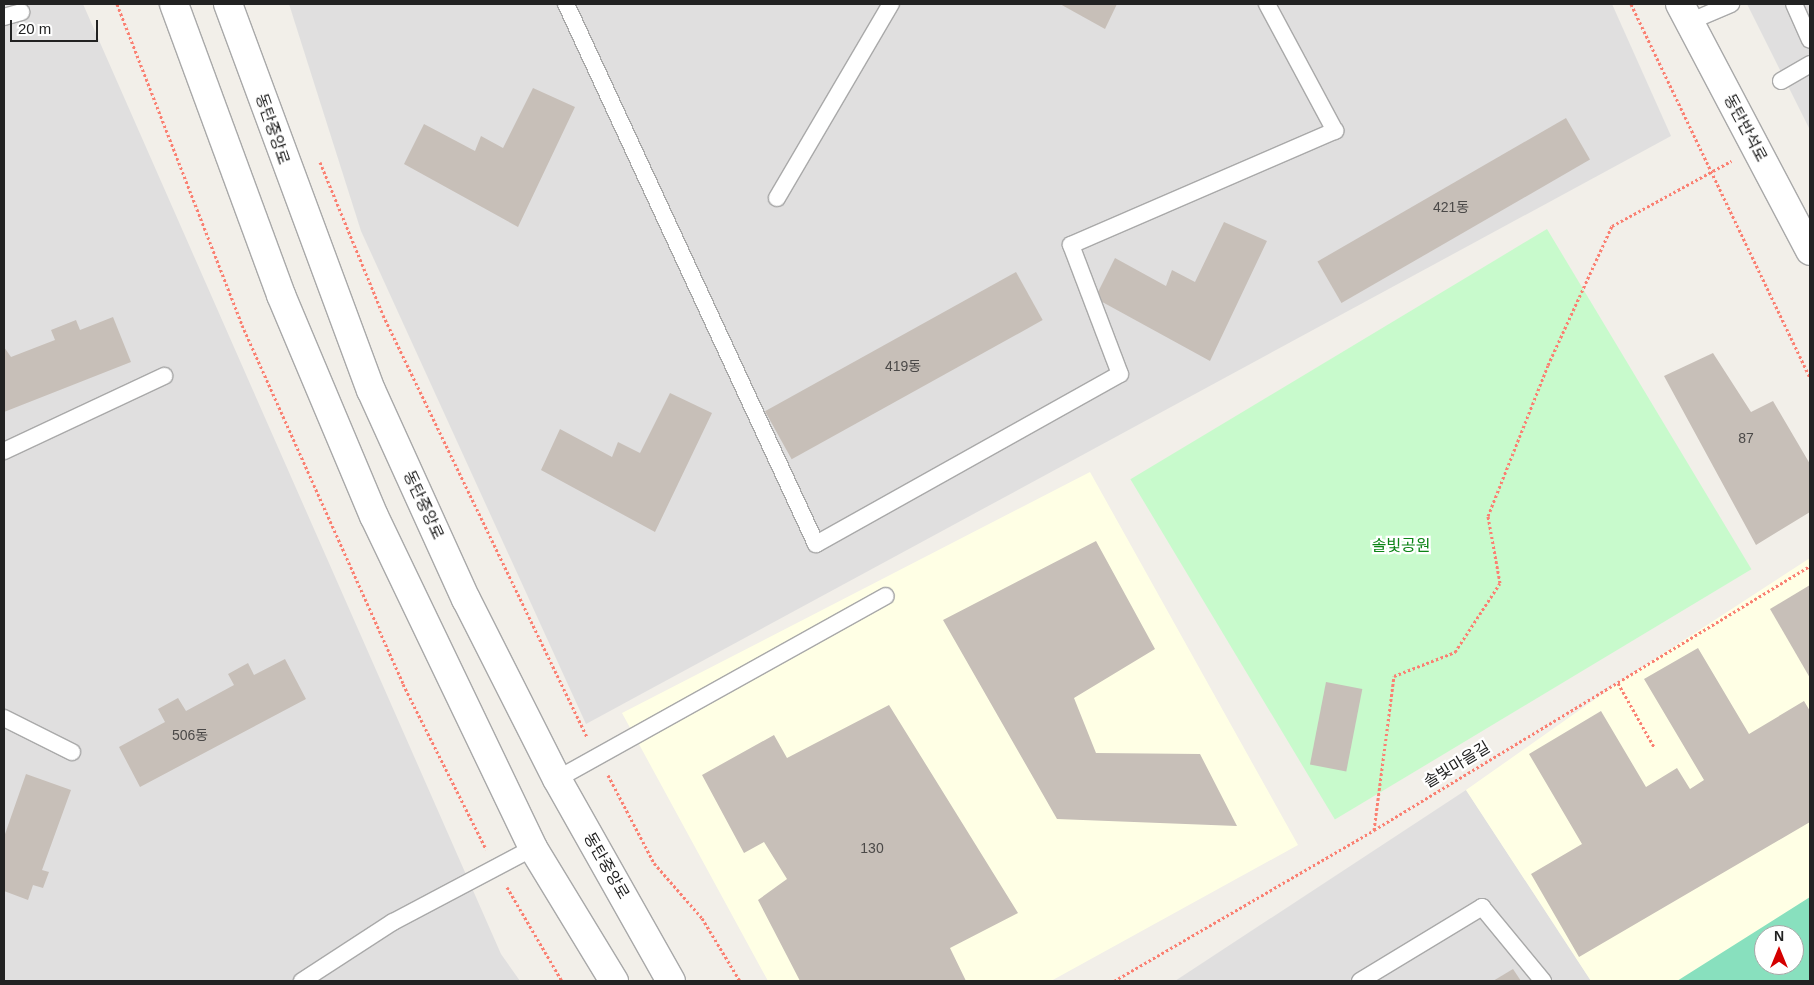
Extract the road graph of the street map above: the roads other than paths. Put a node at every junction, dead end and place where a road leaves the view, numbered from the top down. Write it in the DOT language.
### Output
graph roads {
  1 [pos="174,4"];
  2 [pos="228,4"];
  3 [pos="566,4"];
  4 [pos="891,4"];
  5 [pos="1267,4"];
  6 [pos="1731,4"];
  7 [pos="1794,4"];
  8 [pos="21,12"];
  9 [pos="1684,13"];
  10 [pos="4,17"];
  11 [pos="1810,40"];
  12 [pos="1810,64"];
  13 [pos="1781,81"];
  14 [pos="777,198"];
  15 [pos="1810,252"];
  16 [pos="164,376"];
  17 [pos="4,451"];
  18 [pos="886,596"];
  19 [pos="4,718"];
  20 [pos="72,752"];
  21 [pos="557,779"];
  22 [pos="533,848"];
  23 [pos="302,981"];
  24 [pos="614,981"];
  25 [pos="671,981"];
  26 [pos="1360,981"];
  27 [pos="1543,981"];
  1 -- 22 [label="street"];
  2 -- 21 [label="street, 동탄중앙로"];
  3 -- 5 [label="lane"];
  4 -- 14 [label="lane"];
  6 -- 9 [label="lane"];
  7 -- 11 [label="lane"];
  8 -- 10 [label="lane"];
  9 -- 15 [label="street, 동탄반석로"];
  12 -- 13 [label="lane"];
  16 -- 17 [label="lane"];
  18 -- 21 [label="lane"];
  19 -- 20 [label="lane"];
  21 -- 25 [label="street, 동탄중앙로"];
  22 -- 23 [label="lane"];
  22 -- 24 [label="street"];
  26 -- 27 [label="lane"];
}
